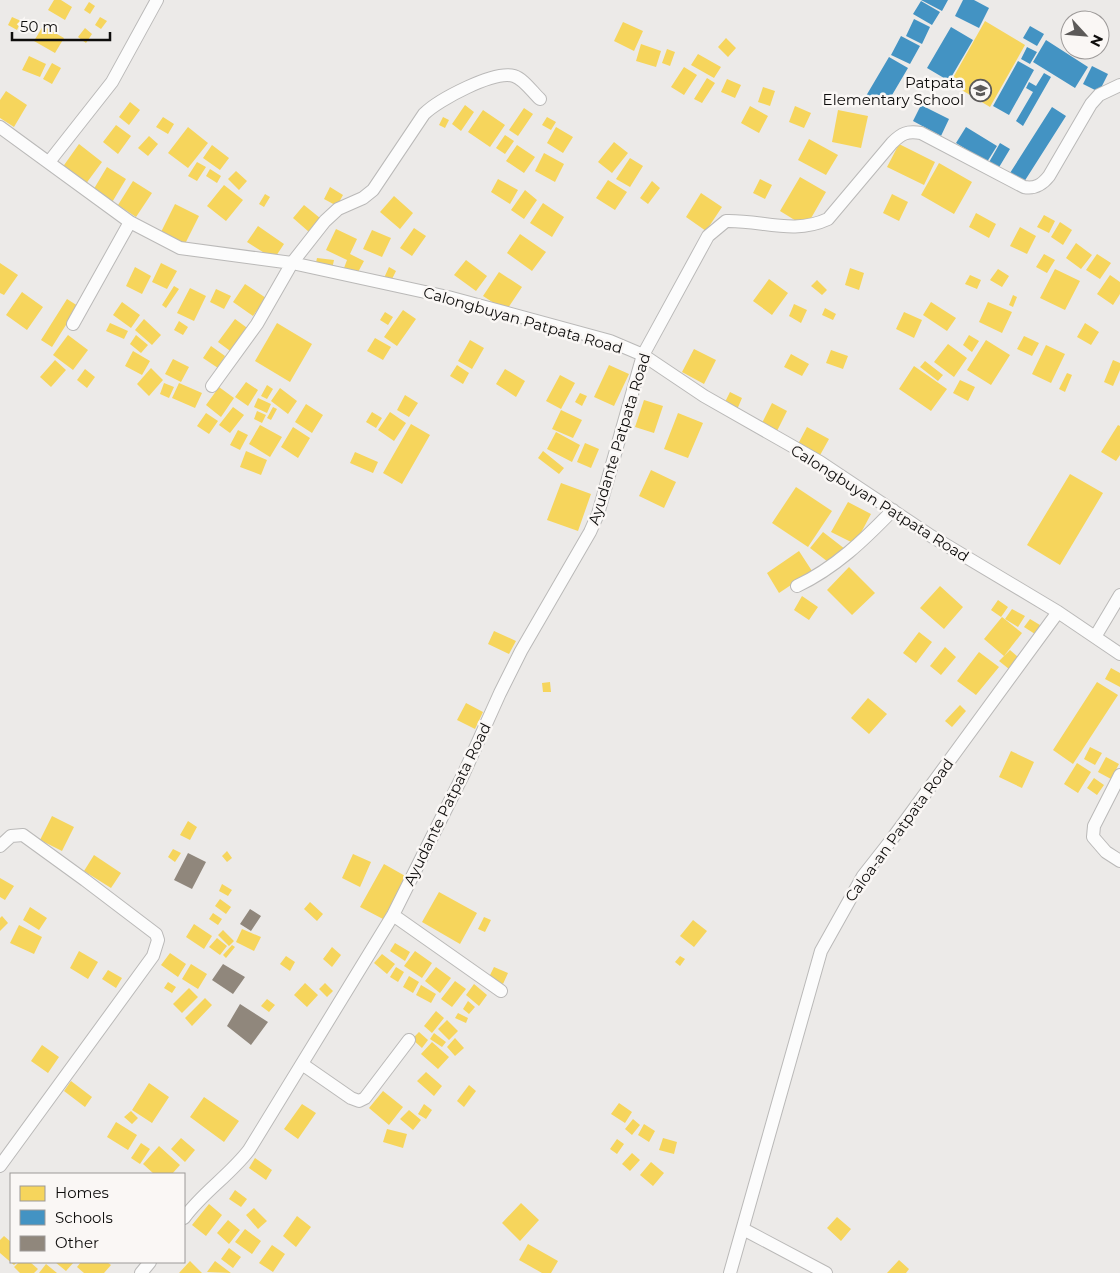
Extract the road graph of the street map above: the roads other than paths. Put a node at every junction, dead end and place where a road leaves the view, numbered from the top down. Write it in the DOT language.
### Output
graph roads {
  1 [pos="157,0"];
  2 [pos="1120,85"];
  3 [pos="540,99"];
  4 [pos="0,127"];
  5 [pos="49,162"];
  6 [pos="130,222"];
  7 [pos="292,263"];
  8 [pos="73,324"];
  9 [pos="643,355"];
  10 [pos="212,386"];
  11 [pos="893,510"];
  12 [pos="797,586"];
  13 [pos="1120,595"];
  14 [pos="1058,612"];
  15 [pos="1095,637"];
  16 [pos="1120,654"];
  17 [pos="1120,775"];
  18 [pos="0,846"];
  19 [pos="1120,860"];
  20 [pos="393,915"];
  21 [pos="501,991"];
  22 [pos="409,1040"];
  23 [pos="302,1064"];
  24 [pos="0,1166"];
  25 [pos="185,1217"];
  26 [pos="743,1230"];
  27 [pos="149,1263"];
  28 [pos="141,1273"];
  29 [pos="730,1273"];
  30 [pos="826,1273"];
  1 -- 5 [label="street"];
  2 -- 9 [label="street, Ayudante Patpata Road"];
  3 -- 7 [label="street"];
  4 -- 5 [label="street, Calongbuyan Patpata Road"];
  5 -- 6 [label="street, Calongbuyan Patpata Road"];
  6 -- 7 [label="street, Calongbuyan Patpata Road"];
  6 -- 8 [label="street"];
  7 -- 9 [label="street, Calongbuyan Patpata Road"];
  7 -- 10 [label="street"];
  9 -- 11 [label="street, Calongbuyan Patpata Road"];
  9 -- 20 [label="street, Ayudante Patpata Road"];
  11 -- 12 [label="street"];
  11 -- 14 [label="street, Calongbuyan Patpata Road"];
  13 -- 15 [label="street"];
  14 -- 15 [label="street, Calongbuyan Patpata Road"];
  14 -- 26 [label="street, Caloa-an Patpata Road"];
  15 -- 16 [label="street, Calongbuyan Patpata Road"];
  17 -- 19 [label="street"];
  18 -- 24 [label="street"];
  20 -- 21 [label="street"];
  20 -- 23 [label="street, Ayudante Patpata Road"];
  22 -- 23 [label="street"];
  23 -- 25 [label="street, Ayudante Patpata Road"];
  26 -- 29 [label="street, Caloa-an Patpata Road"];
  26 -- 30 [label="street"];
  27 -- 28 [label="street"];
}
